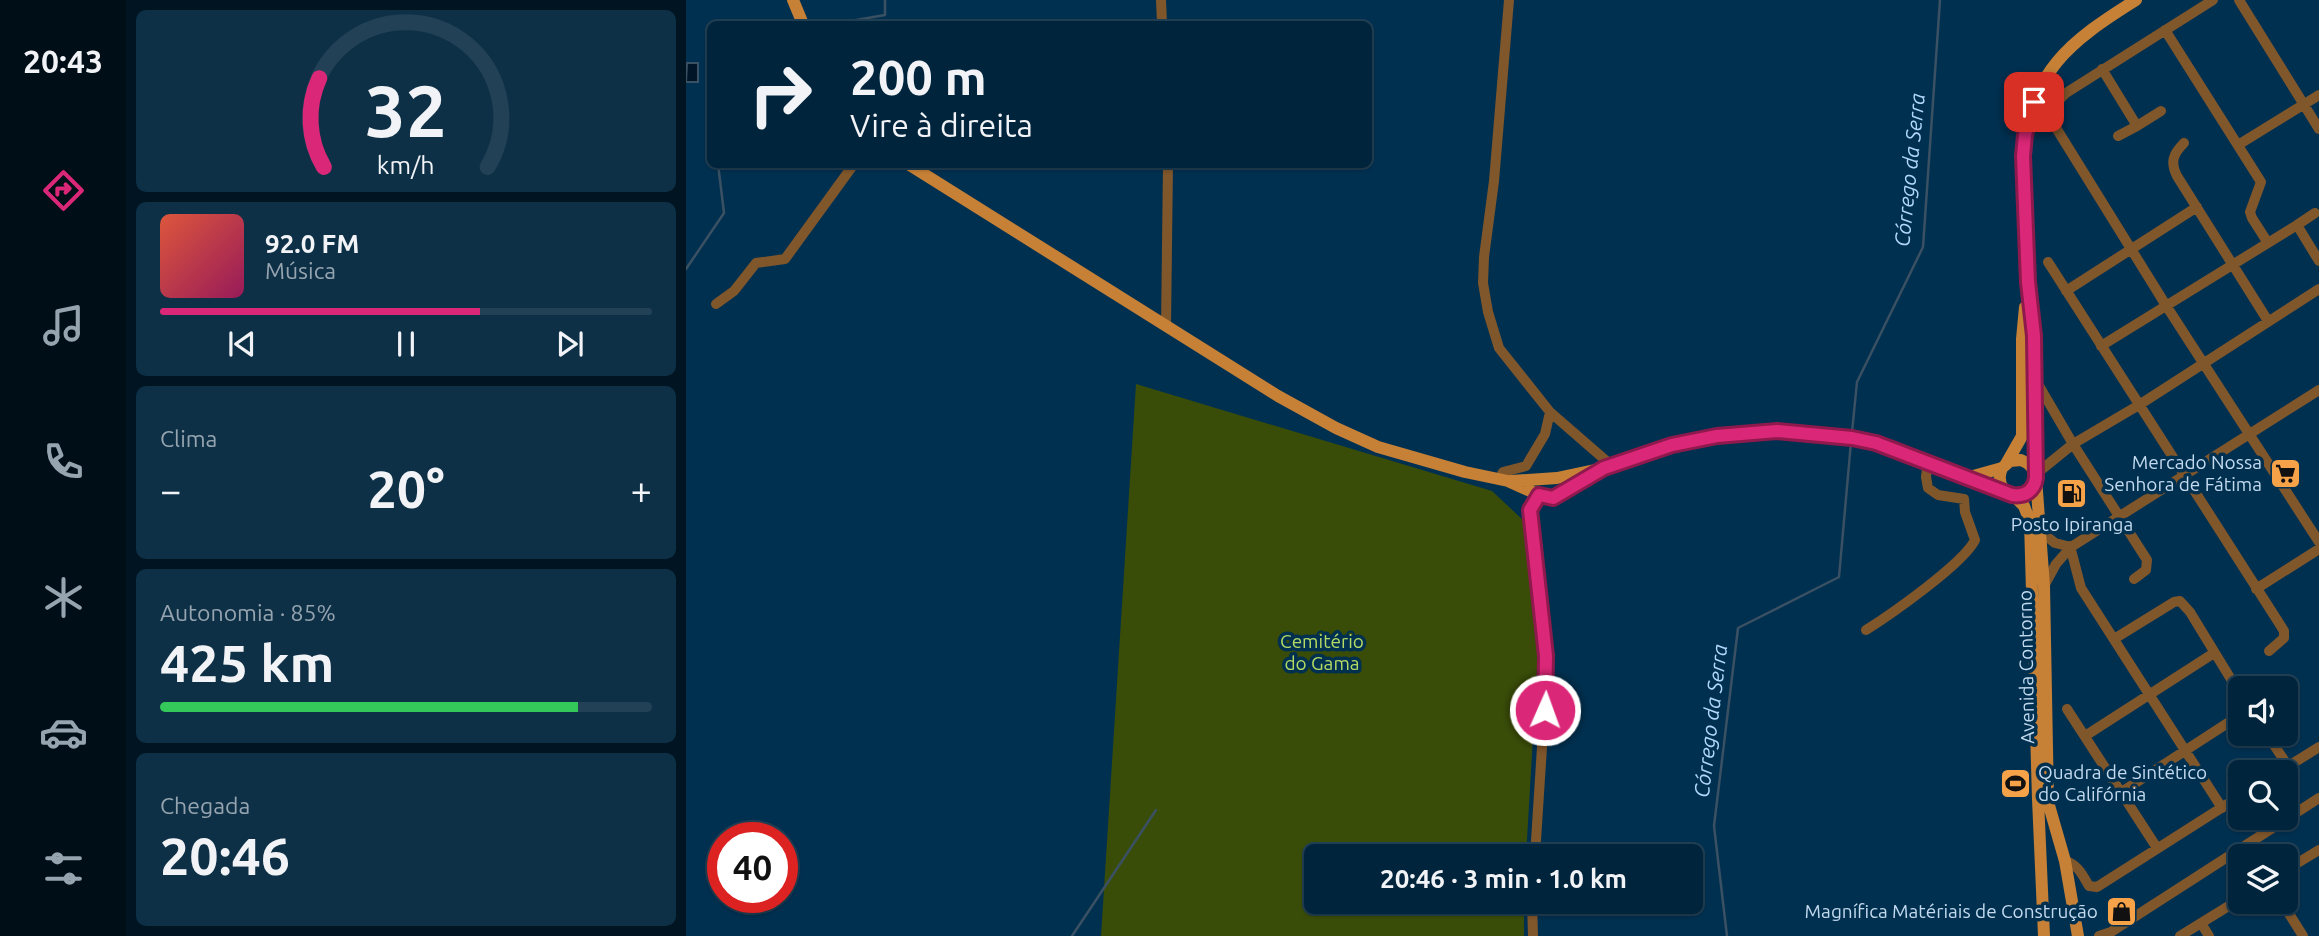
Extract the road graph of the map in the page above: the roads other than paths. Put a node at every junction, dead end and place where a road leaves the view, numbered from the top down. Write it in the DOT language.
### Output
graph roads {
  1 [pos="793,0"];
  2 [pos="1161,0"];
  3 [pos="1509,0"];
  4 [pos="2136,0"];
  5 [pos="2213,0"];
  6 [pos="2239,0"];
  7 [pos="802,21"];
  8 [pos="1162,21"];
  9 [pos="2165,30"];
  10 [pos="2102,69"];
  11 [pos="2319,94"];
  12 [pos="2303,105"];
  13 [pos="2161,111"];
  14 [pos="2137,125"];
  15 [pos="2319,129"];
  16 [pos="2118,136"];
  17 [pos="2184,144"];
  18 [pos="2238,145"];
  19 [pos="851,168"];
  20 [pos="914,168"];
  21 [pos="1168,168"];
  22 [pos="2197,207"];
  23 [pos="2315,213"];
  24 [pos="2297,225"];
  25 [pos="2268,243"];
  26 [pos="2131,248"];
  27 [pos="2319,261"];
  28 [pos="2048,262"];
  29 [pos="2233,265"];
  30 [pos="2028,282"];
  31 [pos="2319,289"];
  32 [pos="2066,290"];
  33 [pos="716,304"];
  34 [pos="2167,307"];
  35 [pos="2267,321"];
  36 [pos="1166,326"];
  37 [pos="2101,346"];
  38 [pos="2203,363"];
  39 [pos="2034,377"];
  40 [pos="2318,394"];
  41 [pos="2139,405"];
  42 [pos="1550,412"];
  43 [pos="2250,435"];
  44 [pos="2073,444"];
  45 [pos="1928,462"];
  46 [pos="2004,466"];
  47 [pos="1608,467"];
  48 [pos="2036,476"];
  49 [pos="2184,477"];
  50 [pos="1551,478"];
  51 [pos="1965,478"];
  52 [pos="1504,480"];
  53 [pos="1559,494"];
  54 [pos="1539,495"];
  55 [pos="2011,495"];
  56 [pos="2119,517"];
  57 [pos="2041,532"];
  58 [pos="2319,542"];
  59 [pos="2070,547"];
  60 [pos="2319,549"];
  61 [pos="2134,579"];
  62 [pos="2044,586"];
  63 [pos="2256,589"];
  64 [pos="1866,630"];
  65 [pos="2114,639"];
  66 [pos="2269,651"];
  67 [pos="2214,653"];
  68 [pos="2229,676"];
  69 [pos="2150,695"];
  70 [pos="2067,709"];
  71 [pos="2228,723"];
  72 [pos="2085,736"];
  73 [pos="2319,747"];
  74 [pos="2184,751"];
  75 [pos="2298,760"];
  76 [pos="2120,793"];
  77 [pos="2319,798"];
  78 [pos="2228,804"];
  79 [pos="2222,808"];
  80 [pos="1536,844"];
  81 [pos="2247,844"];
  82 [pos="2157,848"];
  83 [pos="2319,850"];
  84 [pos="2228,856"];
  85 [pos="2065,861"];
  86 [pos="2298,863"];
  87 [pos="2041,871"];
  88 [pos="2228,906"];
  89 [pos="1532,914"];
  90 [pos="2289,914"];
  91 [pos="2201,923"];
  92 [pos="2077,933"];
  93 [pos="2110,934"];
  94 [pos="1533,936"];
  95 [pos="2044,936"];
  96 [pos="2096,936"];
  97 [pos="2180,936"];
  98 [pos="2209,936"];
  99 [pos="2303,936"];
  1 -- 7 [label="main road"];
  2 -- 8 [label="street"];
  3 -- 42 [label="street"];
  4 -- 30 [label="main road, Avenida Contorno"];
  5 -- 9 [label="street"];
  6 -- 12 [label="street"];
  9 -- 10 [label="street"];
  9 -- 18 [label="street"];
  10 -- 14 [label="street"];
  10 -- 26 [label="street"];
  11 -- 12 [label="street"];
  12 -- 15 [label="street"];
  12 -- 18 [label="street"];
  13 -- 14 [label="street"];
  14 -- 16 [label="street"];
  17 -- 22 [label="street"];
  18 -- 25 [label="street"];
  19 -- 33 [label="street"];
  20 -- 36 [label="main road"];
  21 -- 36 [label="street"];
  22 -- 26 [label="street"];
  22 -- 29 [label="street"];
  23 -- 24 [label="street"];
  24 -- 25 [label="street"];
  24 -- 27 [label="street"];
  25 -- 29 [label="street"];
  26 -- 32 [label="street"];
  26 -- 34 [label="street"];
  28 -- 32 [label="street"];
  29 -- 34 [label="street"];
  29 -- 35 [label="street"];
  30 -- 39 [label="main road, Avenida Contorno"];
  30 -- 46 [label="main road, Avenida Contorno"];
  31 -- 35 [label="street"];
  32 -- 37 [label="street"];
  34 -- 37 [label="street"];
  34 -- 38 [label="street"];
  35 -- 38 [label="street"];
  36 -- 52 [label="main road"];
  37 -- 41 [label="street"];
  38 -- 41 [label="street"];
  38 -- 43 [label="street"];
  39 -- 44 [label="street"];
  39 -- 48 [label="main road, Avenida Contorno"];
  40 -- 43 [label="street"];
  41 -- 44 [label="street"];
  41 -- 49 [label="street"];
  42 -- 47 [label="street"];
  42 -- 52 [label="street"];
  43 -- 49 [label="street"];
  43 -- 58 [label="street"];
  44 -- 48 [label="street"];
  44 -- 56 [label="street"];
  45 -- 47 [label="main road"];
  45 -- 51 [label="main road"];
  45 -- 64 [label="street"];
  46 -- 48 [label="main road"];
  46 -- 51 [label="main road"];
  46 -- 55 [label="main road"];
  47 -- 50 [label="main road"];
  47 -- 53 [label="main road"];
  48 -- 55 [label="main road"];
  48 -- 57 [label="main road, Avenida Contorno"];
  49 -- 56 [label="street"];
  49 -- 63 [label="street"];
  50 -- 52 [label="main road"];
  50 -- 53 [label="main road"];
  50 -- 54 [label="main road"];
  51 -- 55 [label="main road"];
  52 -- 54 [label="main road"];
  53 -- 54 [label="main road"];
  54 -- 80 [label="street"];
  55 -- 87 [label="main road, Avenida Contorno"];
  56 -- 59 [label="street"];
  56 -- 61 [label="street"];
  57 -- 59 [label="street"];
  57 -- 62 [label="main road, Avenida Contorno"];
  59 -- 62 [label="street"];
  59 -- 65 [label="street"];
  60 -- 63 [label="street"];
  62 -- 85 [label="main road, Avenida Contorno"];
  63 -- 66 [label="street"];
  65 -- 67 [label="street"];
  65 -- 69 [label="street"];
  67 -- 68 [label="street"];
  67 -- 69 [label="street"];
  69 -- 72 [label="street"];
  69 -- 74 [label="street"];
  70 -- 72 [label="street"];
  71 -- 74 [label="street"];
  72 -- 76 [label="street"];
  73 -- 75 [label="street"];
  74 -- 76 [label="street"];
  74 -- 79 [label="street"];
  76 -- 82 [label="street"];
  77 -- 81 [label="street"];
  78 -- 79 [label="street"];
  79 -- 82 [label="street"];
  82 -- 85 [label="street"];
  83 -- 86 [label="street"];
  84 -- 93 [label="street"];
  85 -- 87 [label="main road"];
  85 -- 92 [label="main road, Avenida Contorno"];
  87 -- 95 [label="main road, Avenida Contorno"];
  88 -- 91 [label="street"];
  89 -- 94 [label="street"];
  90 -- 99 [label="street"];
  91 -- 97 [label="street"];
  91 -- 98 [label="street"];
  92 -- 96 [label="street"];
  93 -- 96 [label="street"];
}
